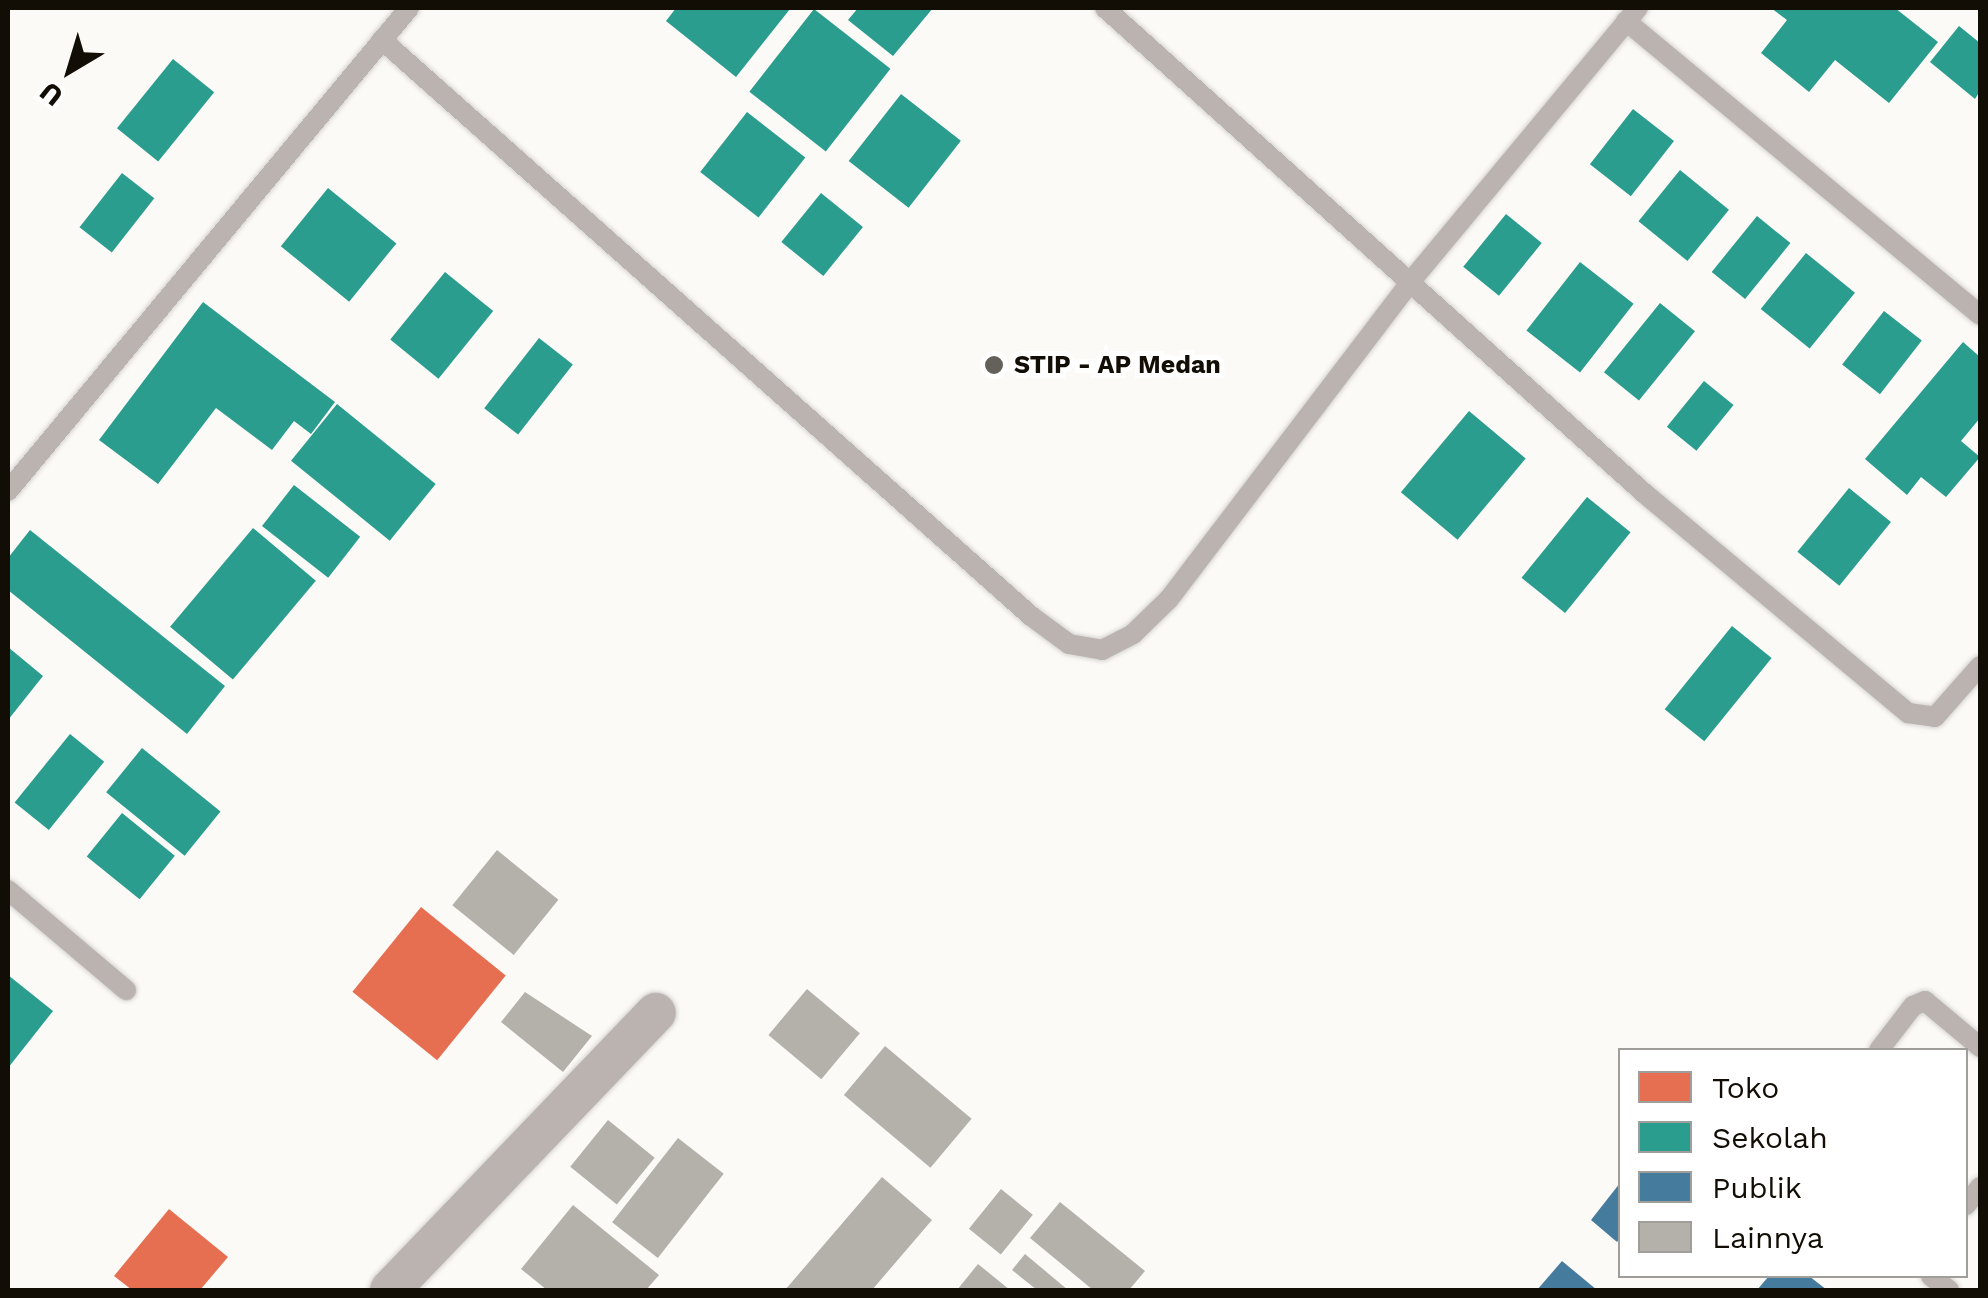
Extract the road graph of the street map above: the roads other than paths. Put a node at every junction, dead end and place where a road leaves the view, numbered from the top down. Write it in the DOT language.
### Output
graph roads {
  1 [pos="409,8"];
  2 [pos="1105,8"];
  3 [pos="1632,14"];
  4 [pos="382,40"];
  5 [pos="1412,280"];
  6 [pos="1980,315"];
  7 [pos="8,491"];
  8 [pos="1980,666"];
  9 [pos="8,890"];
  10 [pos="126,990"];
  11 [pos="656,1013"];
  12 [pos="1980,1047"];
  13 [pos="1881,1048"];
  14 [pos="390,1290"];
  1 -- 4 [label="lane"];
  2 -- 5 [label="lane"];
  3 -- 5 [label="lane"];
  3 -- 6 [label="lane"];
  4 -- 5 [label="lane"];
  4 -- 7 [label="lane"];
  5 -- 8 [label="lane"];
  9 -- 10 [label="lane"];
  11 -- 14 [label="street"];
  12 -- 13 [label="lane"];
}
